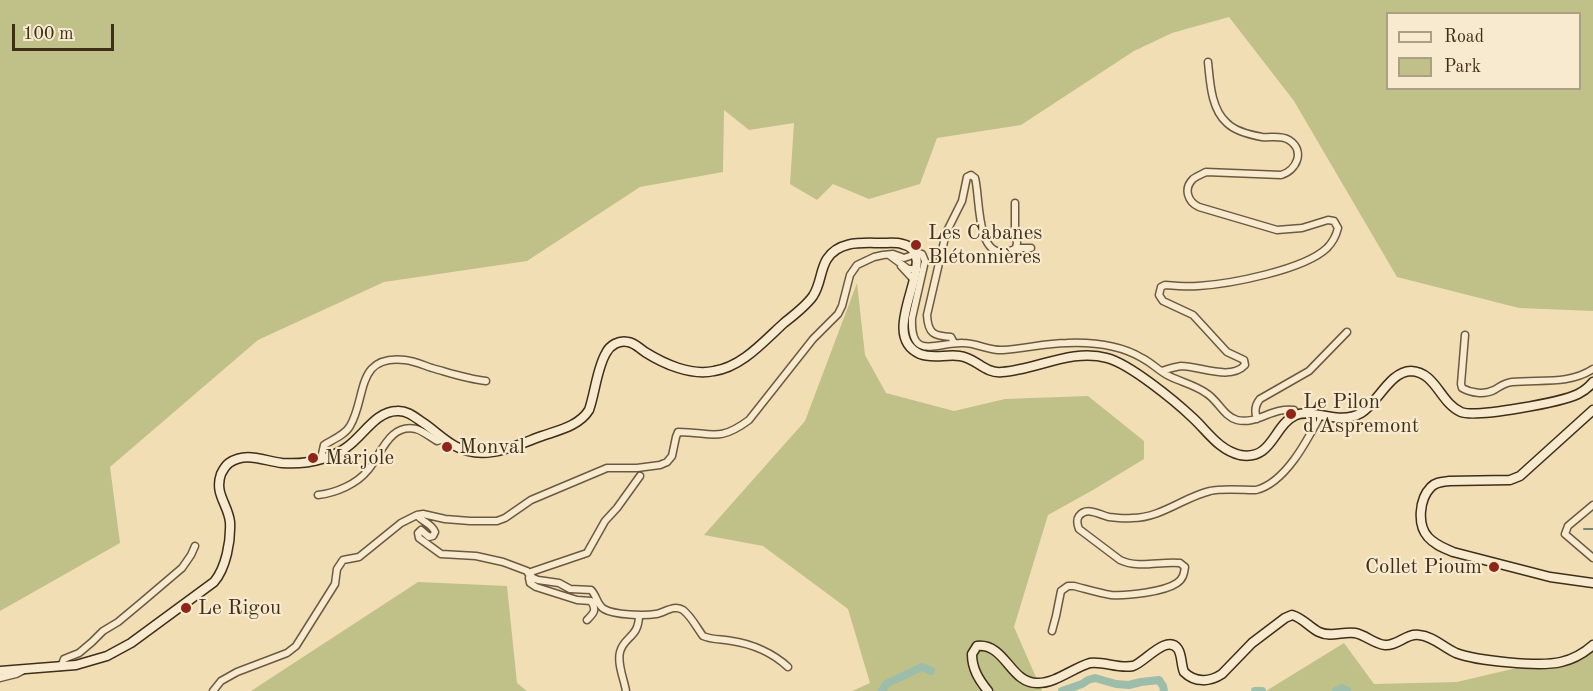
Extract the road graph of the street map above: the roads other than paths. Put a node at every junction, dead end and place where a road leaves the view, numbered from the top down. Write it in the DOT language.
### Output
graph roads {
  1 [pos="1208,62"];
  2 [pos="1014,203"];
  3 [pos="1016,248"];
  4 [pos="1031,248"];
  5 [pos="915,254"];
  6 [pos="889,255"];
  7 [pos="898,263"];
  8 [pos="917,269"];
  9 [pos="914,280"];
  10 [pos="1347,332"];
  11 [pos="1465,335"];
  12 [pos="954,343"];
  13 [pos="1593,369"];
  14 [pos="1162,371"];
  15 [pos="486,381"];
  16 [pos="1593,382"];
  17 [pos="1593,410"];
  18 [pos="1297,415"];
  19 [pos="1320,416"];
  20 [pos="1257,419"];
  21 [pos="444,439"];
  22 [pos="324,459"];
  23 [pos="640,476"];
  24 [pos="318,495"];
  25 [pos="1593,505"];
  26 [pos="417,515"];
  27 [pos="195,546"];
  28 [pos="1593,558"];
  29 [pos="529,574"];
  30 [pos="1593,584"];
  31 [pos="639,615"];
  32 [pos="587,620"];
  33 [pos="1052,631"];
  34 [pos="1593,645"];
  35 [pos="788,666"];
  36 [pos="61,667"];
  37 [pos="24,669"];
  38 [pos="0,671"];
  39 [pos="0,678"];
  40 [pos="213,691"];
  41 [pos="626,691"];
  42 [pos="988,691"];
  1 -- 14 [label="street"];
  2 -- 3 [label="street"];
  3 -- 4 [label="street"];
  3 -- 12 [label="street"];
  5 -- 6 [label="street"];
  5 -- 8 [label="street"];
  5 -- 12 [label="street"];
  5 -- 21 [label="street"];
  6 -- 7 [label="street"];
  6 -- 26 [label="street"];
  7 -- 8 [label="street"];
  7 -- 9 [label="street"];
  8 -- 9 [label="street"];
  9 -- 18 [label="street"];
  10 -- 20 [label="street"];
  11 -- 13 [label="street"];
  12 -- 14 [label="street"];
  14 -- 20 [label="street"];
  15 -- 22 [label="street"];
  16 -- 19 [label="street"];
  17 -- 30 [label="street"];
  18 -- 19 [label="street"];
  18 -- 20 [label="street"];
  19 -- 33 [label="street"];
  21 -- 22 [label="street"];
  21 -- 24 [label="street"];
  22 -- 36 [label="street"];
  23 -- 29 [label="street"];
  25 -- 28 [label="street"];
  26 -- 29 [label="street"];
  26 -- 40 [label="street"];
  27 -- 36 [label="street"];
  29 -- 31 [label="street"];
  29 -- 32 [label="street"];
  31 -- 35 [label="street"];
  31 -- 41 [label="street"];
  34 -- 42 [label="street"];
  36 -- 37 [label="street"];
  37 -- 38 [label="street"];
  37 -- 39 [label="street"];
}
